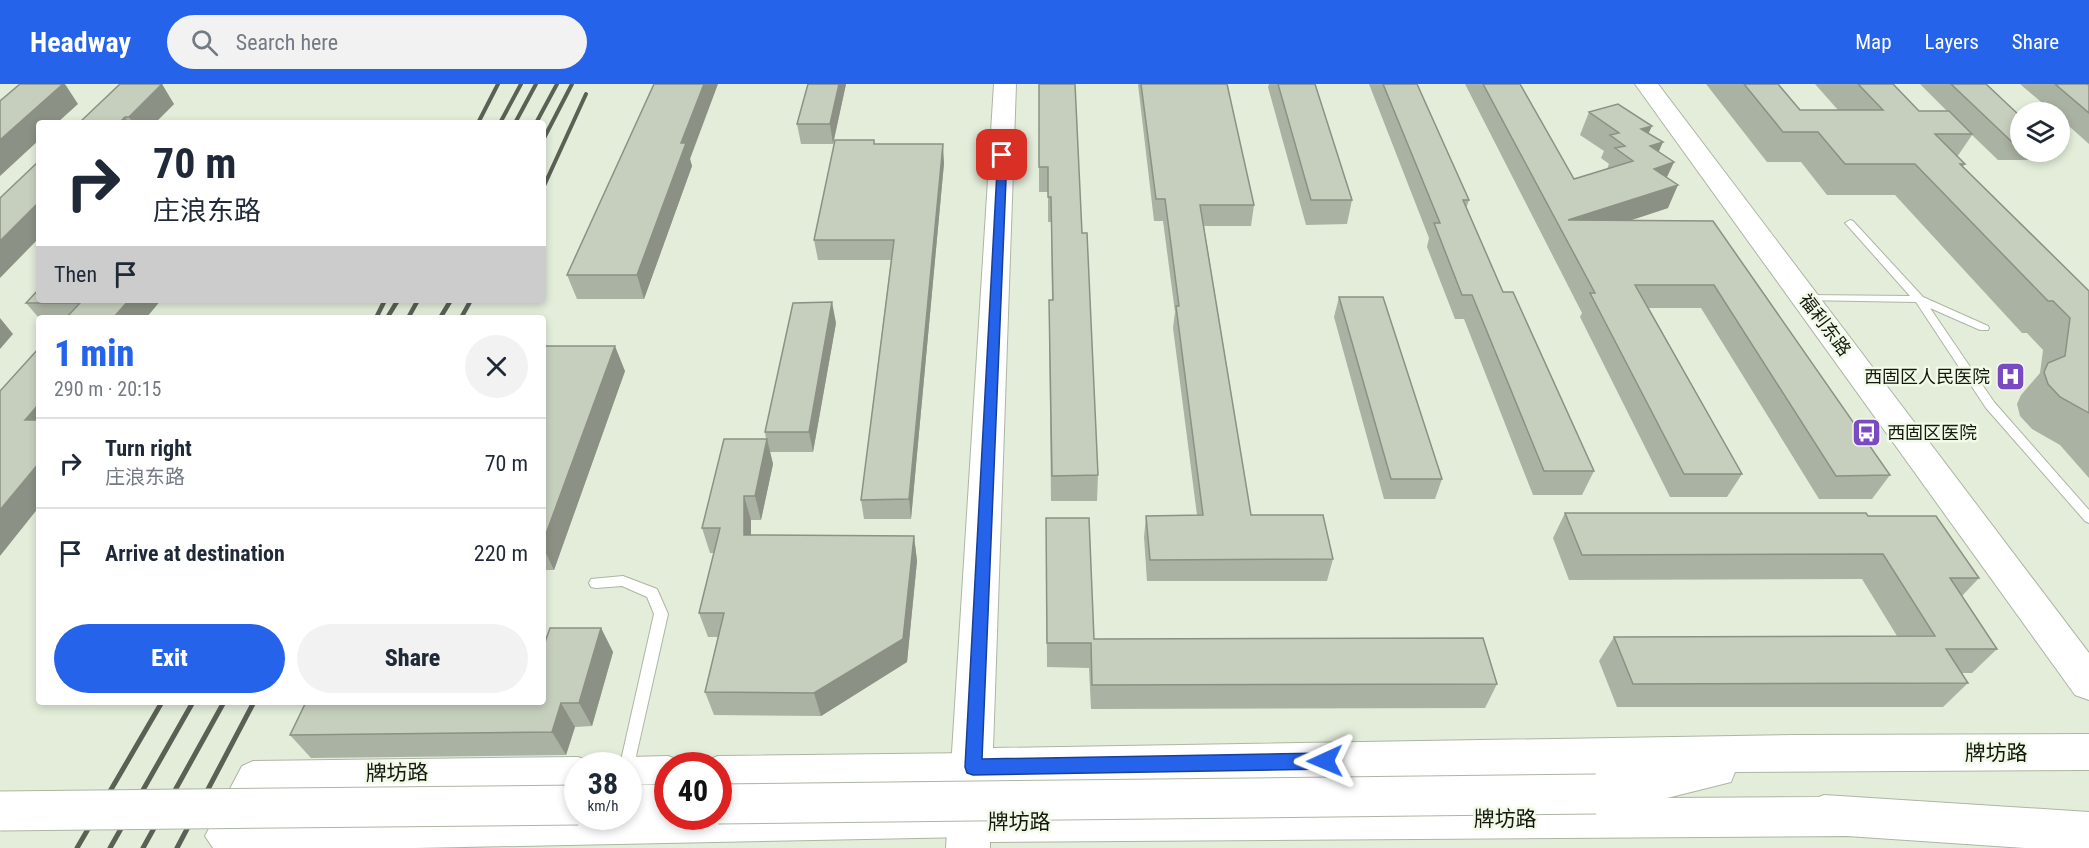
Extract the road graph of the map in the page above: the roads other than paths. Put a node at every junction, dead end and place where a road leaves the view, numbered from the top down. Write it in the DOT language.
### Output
graph roads {
  1 [pos="1005,84"];
  2 [pos="1646,84"];
  3 [pos="1850,223"];
  4 [pos="1804,298"];
  5 [pos="1919,299"];
  6 [pos="1984,328"];
  7 [pos="2089,518"];
  8 [pos="596,583"];
  9 [pos="2089,683"];
  10 [pos="630,752"];
  11 [pos="2089,752"];
  12 [pos="1795,753"];
  13 [pos="564,771"];
  14 [pos="732,772"];
  15 [pos="1596,794"];
  16 [pos="732,805"];
  17 [pos="732,805"];
  18 [pos="564,806"];
  19 [pos="226,809"];
  20 [pos="970,810"];
  21 [pos="0,811"];
  22 [pos="1846,817"];
  23 [pos="2089,832"];
  1 -- 20 [label="main road"];
  2 -- 4 [label="main road, 福利东路"];
  3 -- 5 [label="lane"];
  4 -- 5 [label="lane"];
  4 -- 9 [label="main road, 福利东路"];
  5 -- 6 [label="lane"];
  5 -- 7 [label="lane"];
  8 -- 10 [label="lane"];
  11 -- 12 [label="main road, 牌坊路"];
  12 -- 15 [label="main road, 牌坊路"];
  12 -- 20 [label="main road, 牌坊路"];
  13 -- 19 [label="street, 牌坊路"];
  14 -- 20 [label="street, 牌坊路"];
  15 -- 17 [label="main road, 牌坊路, bridge"];
  15 -- 22 [label="main road, 牌坊路"];
  16 -- 20 [label="street"];
  18 -- 19 [label="main road, 牌坊路, bridge"];
  19 -- 20 [label="street, 牌坊路"];
  19 -- 21 [label="main road, 牌坊路, bridge"];
  20 -- 22 [label="main road, 牌坊路"];
  22 -- 23 [label="main road, 牌坊路"];
}
